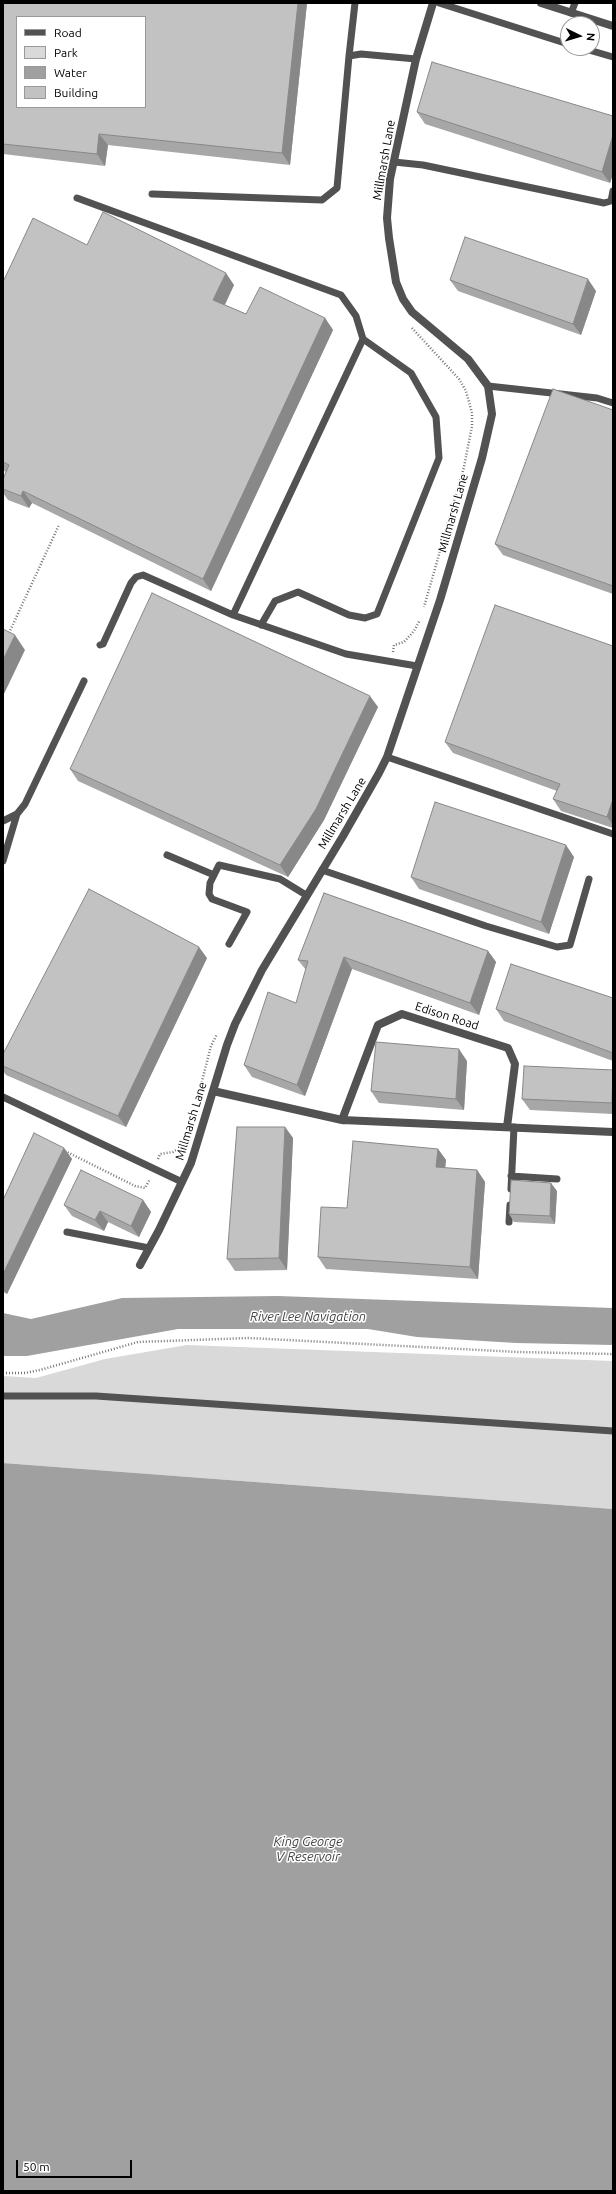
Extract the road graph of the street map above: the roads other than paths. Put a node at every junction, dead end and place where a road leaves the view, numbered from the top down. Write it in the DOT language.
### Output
graph roads {
  1 [pos="355,3"];
  2 [pos="433,3"];
  3 [pos="439,3"];
  4 [pos="541,3"];
  5 [pos="575,3"];
  6 [pos="571,13"];
  7 [pos="613,26"];
  8 [pos="560,41"];
  9 [pos="600,53"];
  10 [pos="350,56"];
  11 [pos="613,57"];
  12 [pos="416,59"];
  13 [pos="394,162"];
  14 [pos="613,192"];
  15 [pos="152,194"];
  16 [pos="77,198"];
  17 [pos="363,339"];
  18 [pos="488,386"];
  19 [pos="612,400"];
  20 [pos="233,615"];
  21 [pos="261,625"];
  22 [pos="100,645"];
  23 [pos="417,666"];
  24 [pos="84,682"];
  25 [pos="387,757"];
  26 [pos="17,814"];
  27 [pos="3,821"];
  28 [pos="613,834"];
  29 [pos="167,855"];
  30 [pos="3,861"];
  31 [pos="322,870"];
  32 [pos="214,875"];
  33 [pos="588,879"];
  34 [pos="306,895"];
  35 [pos="229,944"];
  36 [pos="213,1091"];
  37 [pos="3,1097"];
  38 [pos="342,1120"];
  39 [pos="511,1127"];
  40 [pos="613,1132"];
  41 [pos="511,1176"];
  42 [pos="557,1179"];
  43 [pos="182,1182"];
  44 [pos="509,1222"];
  45 [pos="67,1232"];
  46 [pos="149,1248"];
  47 [pos="140,1265"];
  48 [pos="3,1396"];
  49 [pos="613,1431"];
  1 -- 10 [label="lane"];
  2 -- 12 [label="street, Millmarsh Lane"];
  3 -- 8 [label="lane"];
  4 -- 6 [label="street"];
  5 -- 6 [label="lane"];
  6 -- 7 [label="street"];
  9 -- 11 [label="lane"];
  10 -- 12 [label="lane"];
  10 -- 15 [label="lane"];
  12 -- 13 [label="street, Millmarsh Lane"];
  13 -- 14 [label="lane"];
  13 -- 18 [label="street, Millmarsh Lane"];
  16 -- 17 [label="lane"];
  17 -- 20 [label="lane"];
  17 -- 21 [label="lane"];
  18 -- 19 [label="lane"];
  18 -- 23 [label="street, Millmarsh Lane"];
  20 -- 21 [label="lane"];
  20 -- 22 [label="lane"];
  21 -- 23 [label="lane"];
  23 -- 25 [label="street, Millmarsh Lane"];
  24 -- 26 [label="lane"];
  25 -- 28 [label="lane"];
  25 -- 31 [label="street, Millmarsh Lane"];
  26 -- 27 [label="lane"];
  26 -- 30 [label="lane"];
  29 -- 32 [label="lane"];
  31 -- 33 [label="lane"];
  31 -- 34 [label="street, Millmarsh Lane"];
  32 -- 34 [label="lane"];
  32 -- 35 [label="lane"];
  34 -- 36 [label="street, Millmarsh Lane"];
  36 -- 38 [label="street"];
  36 -- 43 [label="street, Millmarsh Lane"];
  37 -- 43 [label="lane"];
  38 -- 39 [label="street"];
  38 -- 39 [label="street, Edison Road"];
  39 -- 40 [label="street"];
  39 -- 41 [label="lane"];
  41 -- 42 [label="lane"];
  41 -- 44 [label="lane"];
  43 -- 46 [label="street, Millmarsh Lane"];
  45 -- 46 [label="lane"];
  46 -- 47 [label="street, Millmarsh Lane"];
  48 -- 49 [label="lane"];
}
